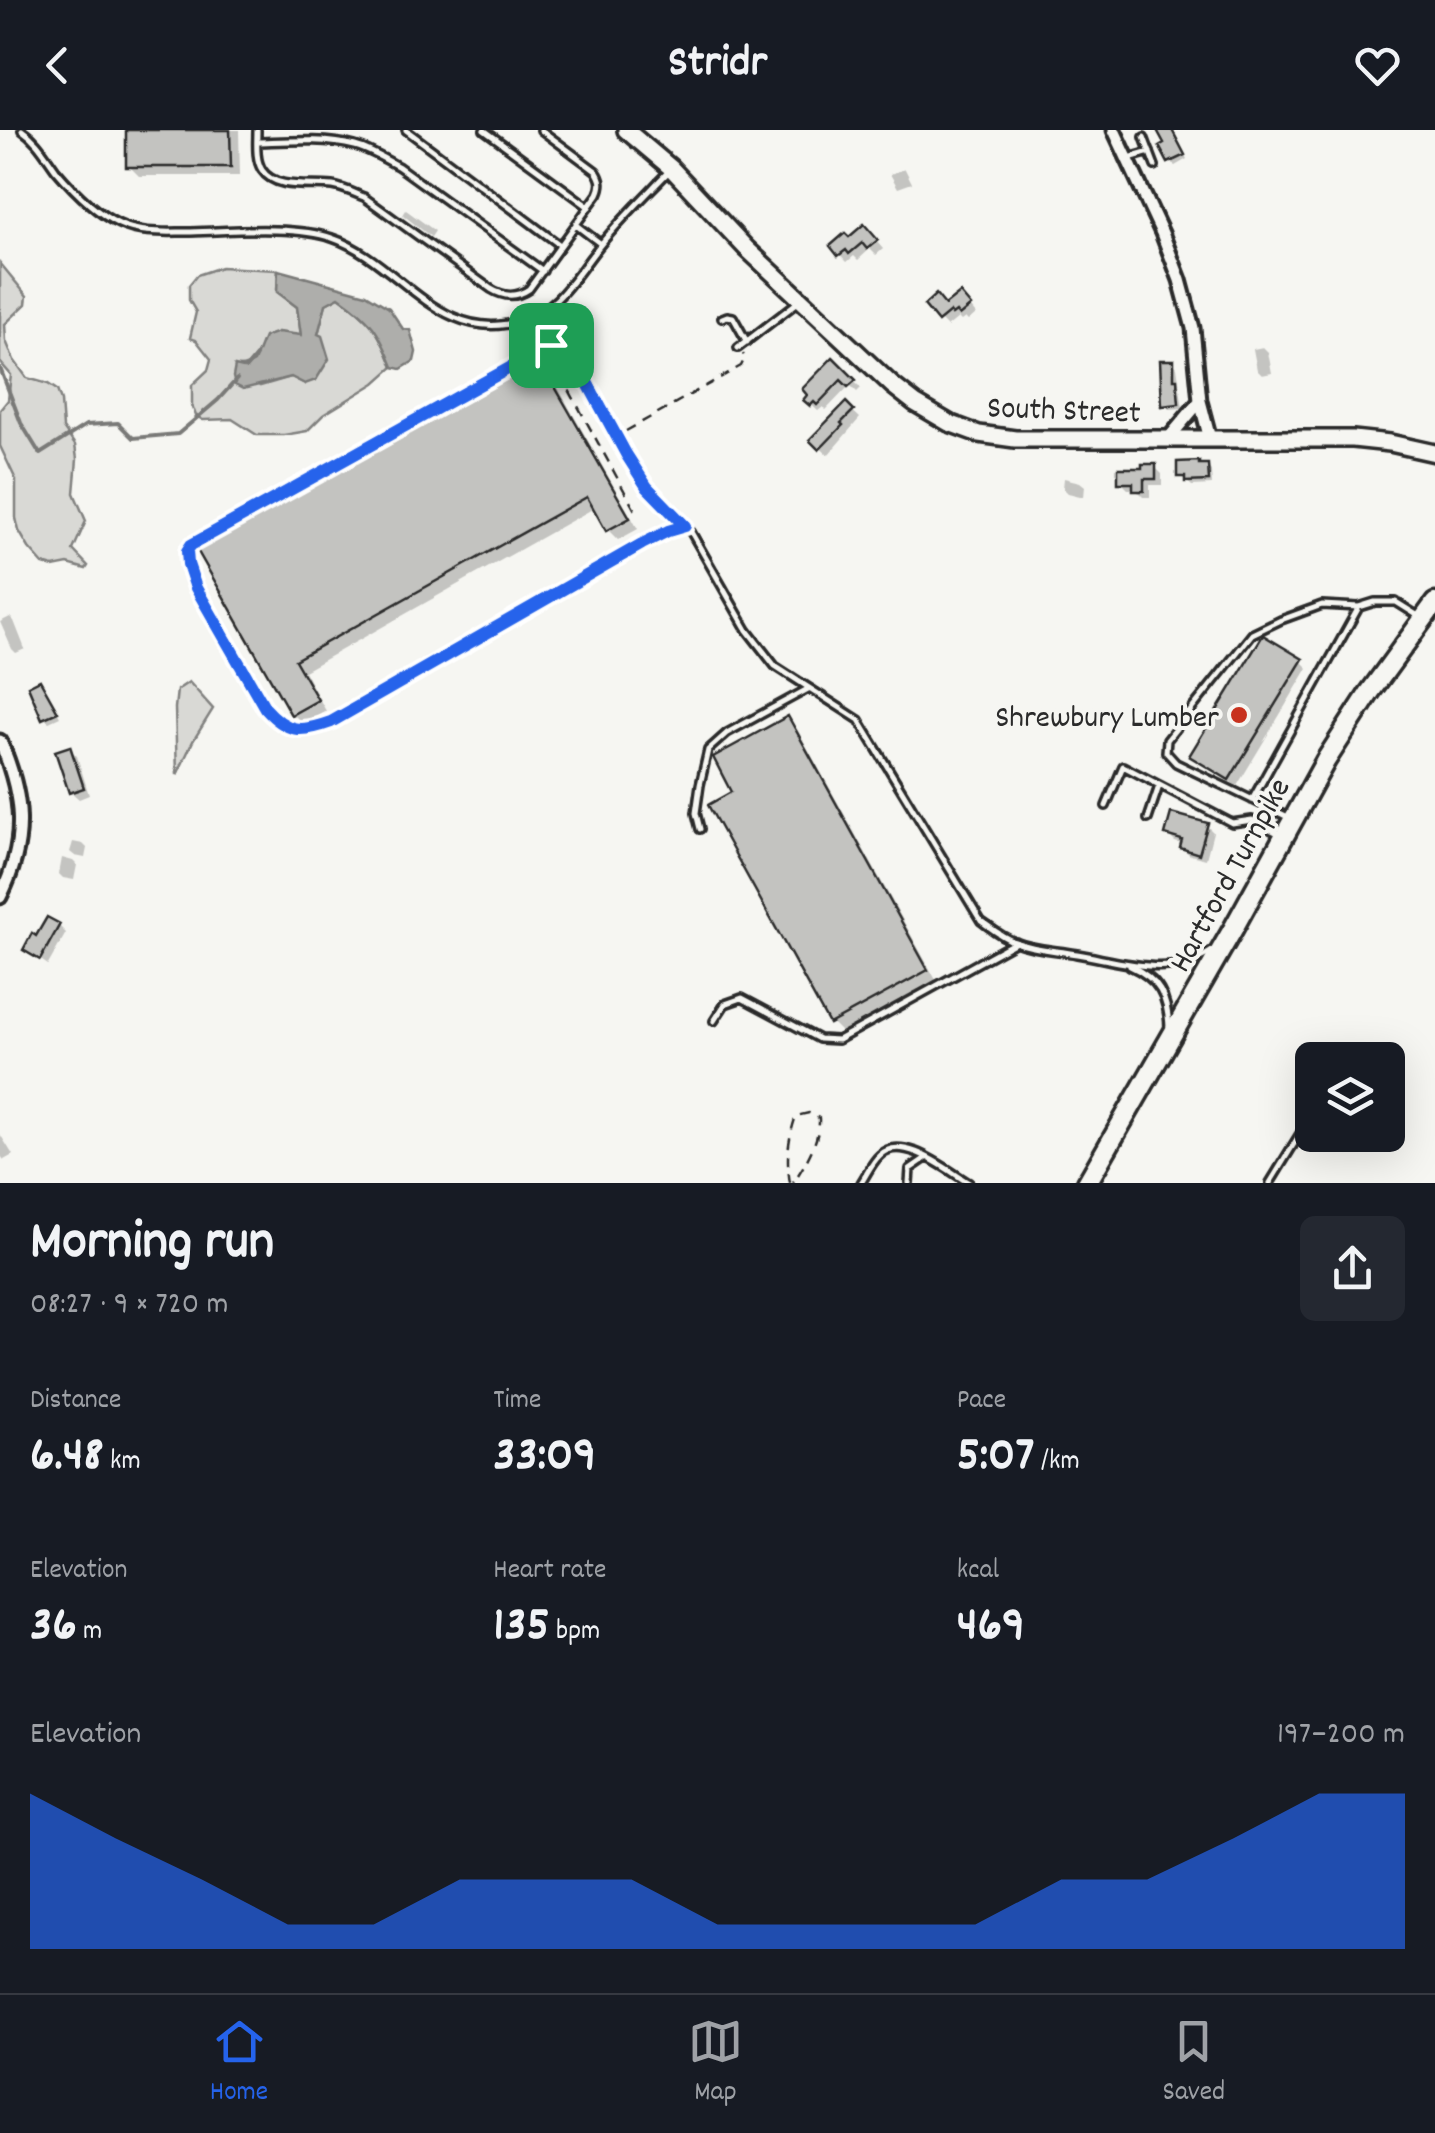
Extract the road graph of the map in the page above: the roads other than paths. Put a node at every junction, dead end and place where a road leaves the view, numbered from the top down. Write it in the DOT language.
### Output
graph roads {
  1 [pos="22,130"];
  2 [pos="257,130"];
  3 [pos="406,130"];
  4 [pos="484,130"];
  5 [pos="541,130"];
  6 [pos="626,130"];
  7 [pos="1114,130"];
  8 [pos="1144,137"];
  9 [pos="257,142"];
  10 [pos="1150,152"];
  11 [pos="1127,159"];
  12 [pos="1156,166"];
  13 [pos="670,168"];
  14 [pos="588,207"];
  15 [pos="576,225"];
  16 [pos="601,244"];
  17 [pos="561,246"];
  18 [pos="543,271"];
  19 [pos="800,300"];
  20 [pos="722,318"];
  21 [pos="746,342"];
  22 [pos="740,351"];
  23 [pos="1200,401"];
  24 [pos="1168,439"];
  25 [pos="1210,439"];
  26 [pos="1435,454"];
  27 [pos="685,526"];
  28 [pos="1435,602"];
  29 [pos="1359,607"];
  30 [pos="1423,618"];
  31 [pos="808,689"];
  32 [pos="0,741"];
  33 [pos="1159,786"];
  34 [pos="1252,800"];
  35 [pos="1106,806"];
  36 [pos="1148,818"];
  37 [pos="1289,828"];
  38 [pos="700,829"];
  39 [pos="0,897"];
  40 [pos="1228,939"];
  41 [pos="1016,942"];
  42 [pos="1123,963"];
  43 [pos="714,1021"];
  44 [pos="1169,1040"];
  45 [pos="1295,1142"];
  46 [pos="926,1158"];
  47 [pos="861,1183"];
  48 [pos="908,1183"];
  49 [pos="969,1183"];
  50 [pos="1087,1183"];
  51 [pos="1270,1183"];
  1 -- 16 [label="lane"];
  2 -- 9 [label="lane"];
  3 -- 17 [label="lane"];
  4 -- 14 [label="lane"];
  5 -- 14 [label="lane"];
  6 -- 13 [label="street, South Street"];
  7 -- 11 [label="street"];
  8 -- 10 [label="lane"];
  9 -- 18 [label="lane"];
  9 -- 18 [label="lane"];
  10 -- 11 [label="lane"];
  10 -- 12 [label="lane"];
  11 -- 23 [label="street"];
  13 -- 16 [label="lane"];
  13 -- 19 [label="street, South Street"];
  14 -- 15 [label="lane"];
  15 -- 16 [label="lane"];
  15 -- 17 [label="lane"];
  17 -- 18 [label="lane"];
  19 -- 21 [label="lane"];
  19 -- 24 [label="street, South Street"];
  20 -- 21 [label="lane"];
  21 -- 22 [label="lane"];
  23 -- 24 [label="street"];
  23 -- 25 [label="street"];
  24 -- 25 [label="street, South Street"];
  25 -- 26 [label="street, South Street"];
  27 -- 27 [label="lane"];
  27 -- 31 [label="lane"];
  28 -- 30 [label="main road, Hartford Turnpike"];
  29 -- 30 [label="lane"];
  29 -- 34 [label="lane"];
  29 -- 34 [label="lane"];
  30 -- 37 [label="main road, Hartford Turnpike"];
  31 -- 38 [label="lane"];
  31 -- 41 [label="lane"];
  32 -- 39 [label="street"];
  33 -- 35 [label="lane"];
  33 -- 36 [label="lane"];
  33 -- 37 [label="lane"];
  34 -- 37 [label="lane"];
  37 -- 40 [label="main road, Hartford Turnpike"];
  40 -- 42 [label="lane"];
  40 -- 44 [label="main road, Hartford Turnpike"];
  41 -- 42 [label="lane"];
  41 -- 43 [label="lane"];
  42 -- 44 [label="lane"];
  44 -- 50 [label="main road, Hartford Turnpike"];
  45 -- 51 [label="lane"];
  46 -- 47 [label="lane"];
  46 -- 48 [label="lane"];
  46 -- 49 [label="lane"];
}
